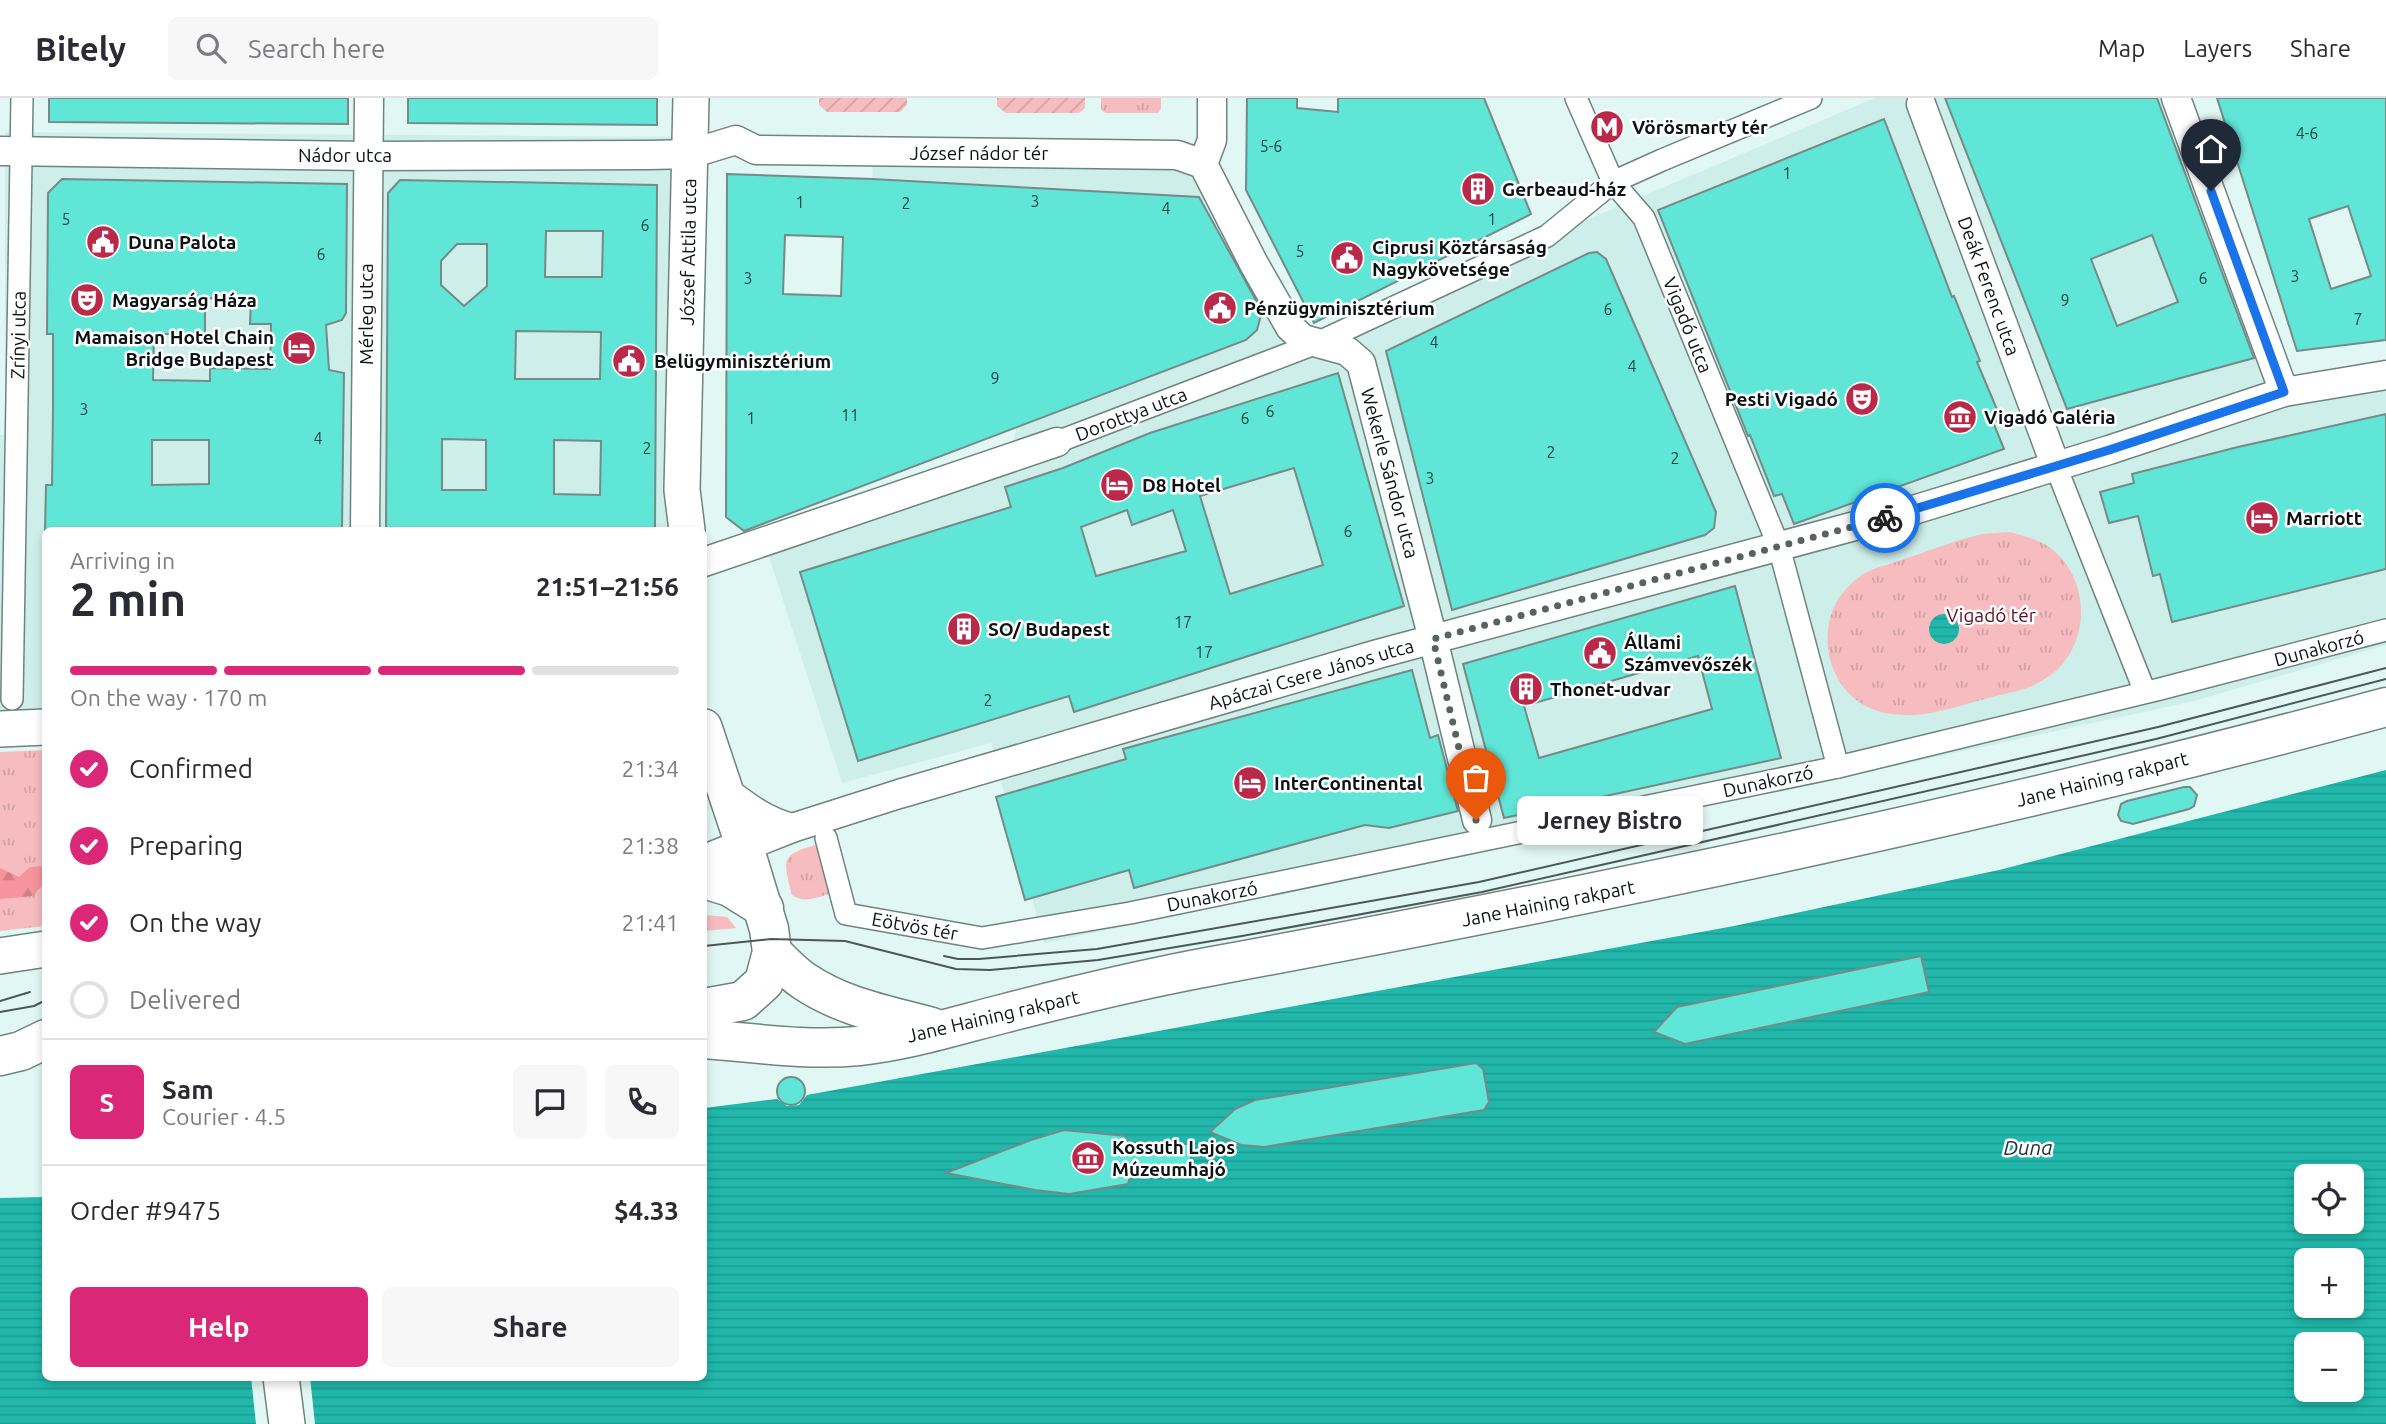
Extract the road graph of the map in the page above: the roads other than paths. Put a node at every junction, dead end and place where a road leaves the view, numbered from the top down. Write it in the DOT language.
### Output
graph roads {
  1 [pos="22,98"];
  2 [pos="369,98"];
  3 [pos="691,98"];
  4 [pos="1212,98"];
  5 [pos="1576,98"];
  6 [pos="1811,98"];
  7 [pos="2176,98"];
  8 [pos="1920,101"];
  9 [pos="10,151"];
  10 [pos="690,154"];
  11 [pos="368,156"];
  12 [pos="1203,164"];
  13 [pos="1613,183"];
  14 [pos="1317,343"];
  15 [pos="2386,375"];
  16 [pos="2284,392"];
  17 [pos="1057,442"];
  18 [pos="2056,467"];
  19 [pos="682,490"];
  20 [pos="365,527"];
  21 [pos="676,527"];
  22 [pos="687,527"];
  23 [pos="1779,548"];
  24 [pos="707,561"];
  25 [pos="2386,630"];
  26 [pos="1433,639"];
  27 [pos="2145,692"];
  28 [pos="2386,708"];
  29 [pos="6,714"];
  30 [pos="42,726"];
  31 [pos="707,736"];
  32 [pos="1838,767"];
  33 [pos="726,791"];
  34 [pos="792,828"];
  35 [pos="1479,831"];
  36 [pos="826,838"];
  37 [pos="744,846"];
  38 [pos="707,862"];
  39 [pos="707,880"];
  40 [pos="764,908"];
  41 [pos="1061,923"];
  42 [pos="42,950"];
  43 [pos="772,952"];
  44 [pos="0,956"];
  45 [pos="707,1007"];
  46 [pos="940,1030"];
  47 [pos="707,1039"];
  48 [pos="42,1041"];
  49 [pos="0,1056"];
  50 [pos="282,1381"];
  51 [pos="287,1424"];
  1 -- 9 [label="street, Zrínyi utca"];
  2 -- 11 [label="street, Mérleg utca"];
  3 -- 10 [label="street, József Attila utca"];
  4 -- 12 [label="street"];
  5 -- 13 [label="street"];
  6 -- 13 [label="street"];
  7 -- 16 [label="street"];
  8 -- 18 [label="street, Deák Ferenc utca"];
  9 -- 11 [label="street, Nádor utca"];
  9 -- 29 [label="street, Zrínyi utca"];
  10 -- 11 [label="street, Nádor utca"];
  10 -- 12 [label="street, József nádor tér"];
  10 -- 19 [label="street, József Attila utca"];
  11 -- 20 [label="street, Mérleg utca"];
  12 -- 14 [label="street, Wekerle Sándor utca"];
  13 -- 14 [label="street, Dorottya utca"];
  13 -- 23 [label="street, Vigadó utca"];
  14 -- 17 [label="street, Dorottya utca"];
  14 -- 26 [label="street, Wekerle Sándor utca"];
  15 -- 16 [label="street"];
  16 -- 18 [label="street"];
  17 -- 24 [label="street, Dorottya utca"];
  18 -- 23 [label="street"];
  18 -- 27 [label="street"];
  19 -- 21 [label="street"];
  19 -- 22 [label="street"];
  23 -- 26 [label="street, Apáczai Csere János utca"];
  23 -- 32 [label="street"];
  25 -- 27 [label="street, Dunakorzó"];
  26 -- 34 [label="street, Apáczai Csere János utca"];
  26 -- 35 [label="street, Wekerle Sándor utca"];
  27 -- 32 [label="street, Dunakorzó"];
  28 -- 46 [label="main road, Jane Haining rakpart"];
  29 -- 30 [label="street"];
  31 -- 33 [label="street"];
  32 -- 35 [label="street, Dunakorzó"];
  33 -- 34 [label="street"];
  33 -- 37 [label="street"];
  34 -- 37 [label="street"];
  35 -- 41 [label="street, Dunakorzó"];
  36 -- 41 [label="street, Eötvös tér"];
  37 -- 38 [label="street"];
  37 -- 40 [label="main road"];
  39 -- 40 [label="main road"];
  40 -- 43 [label="main road"];
  42 -- 44 [label="street"];
  43 -- 45 [label="main road"];
  43 -- 46 [label="main road"];
  46 -- 47 [label="main road, Jane Haining rakpart"];
  48 -- 49 [label="main road"];
  50 -- 51 [label="street"];
}
